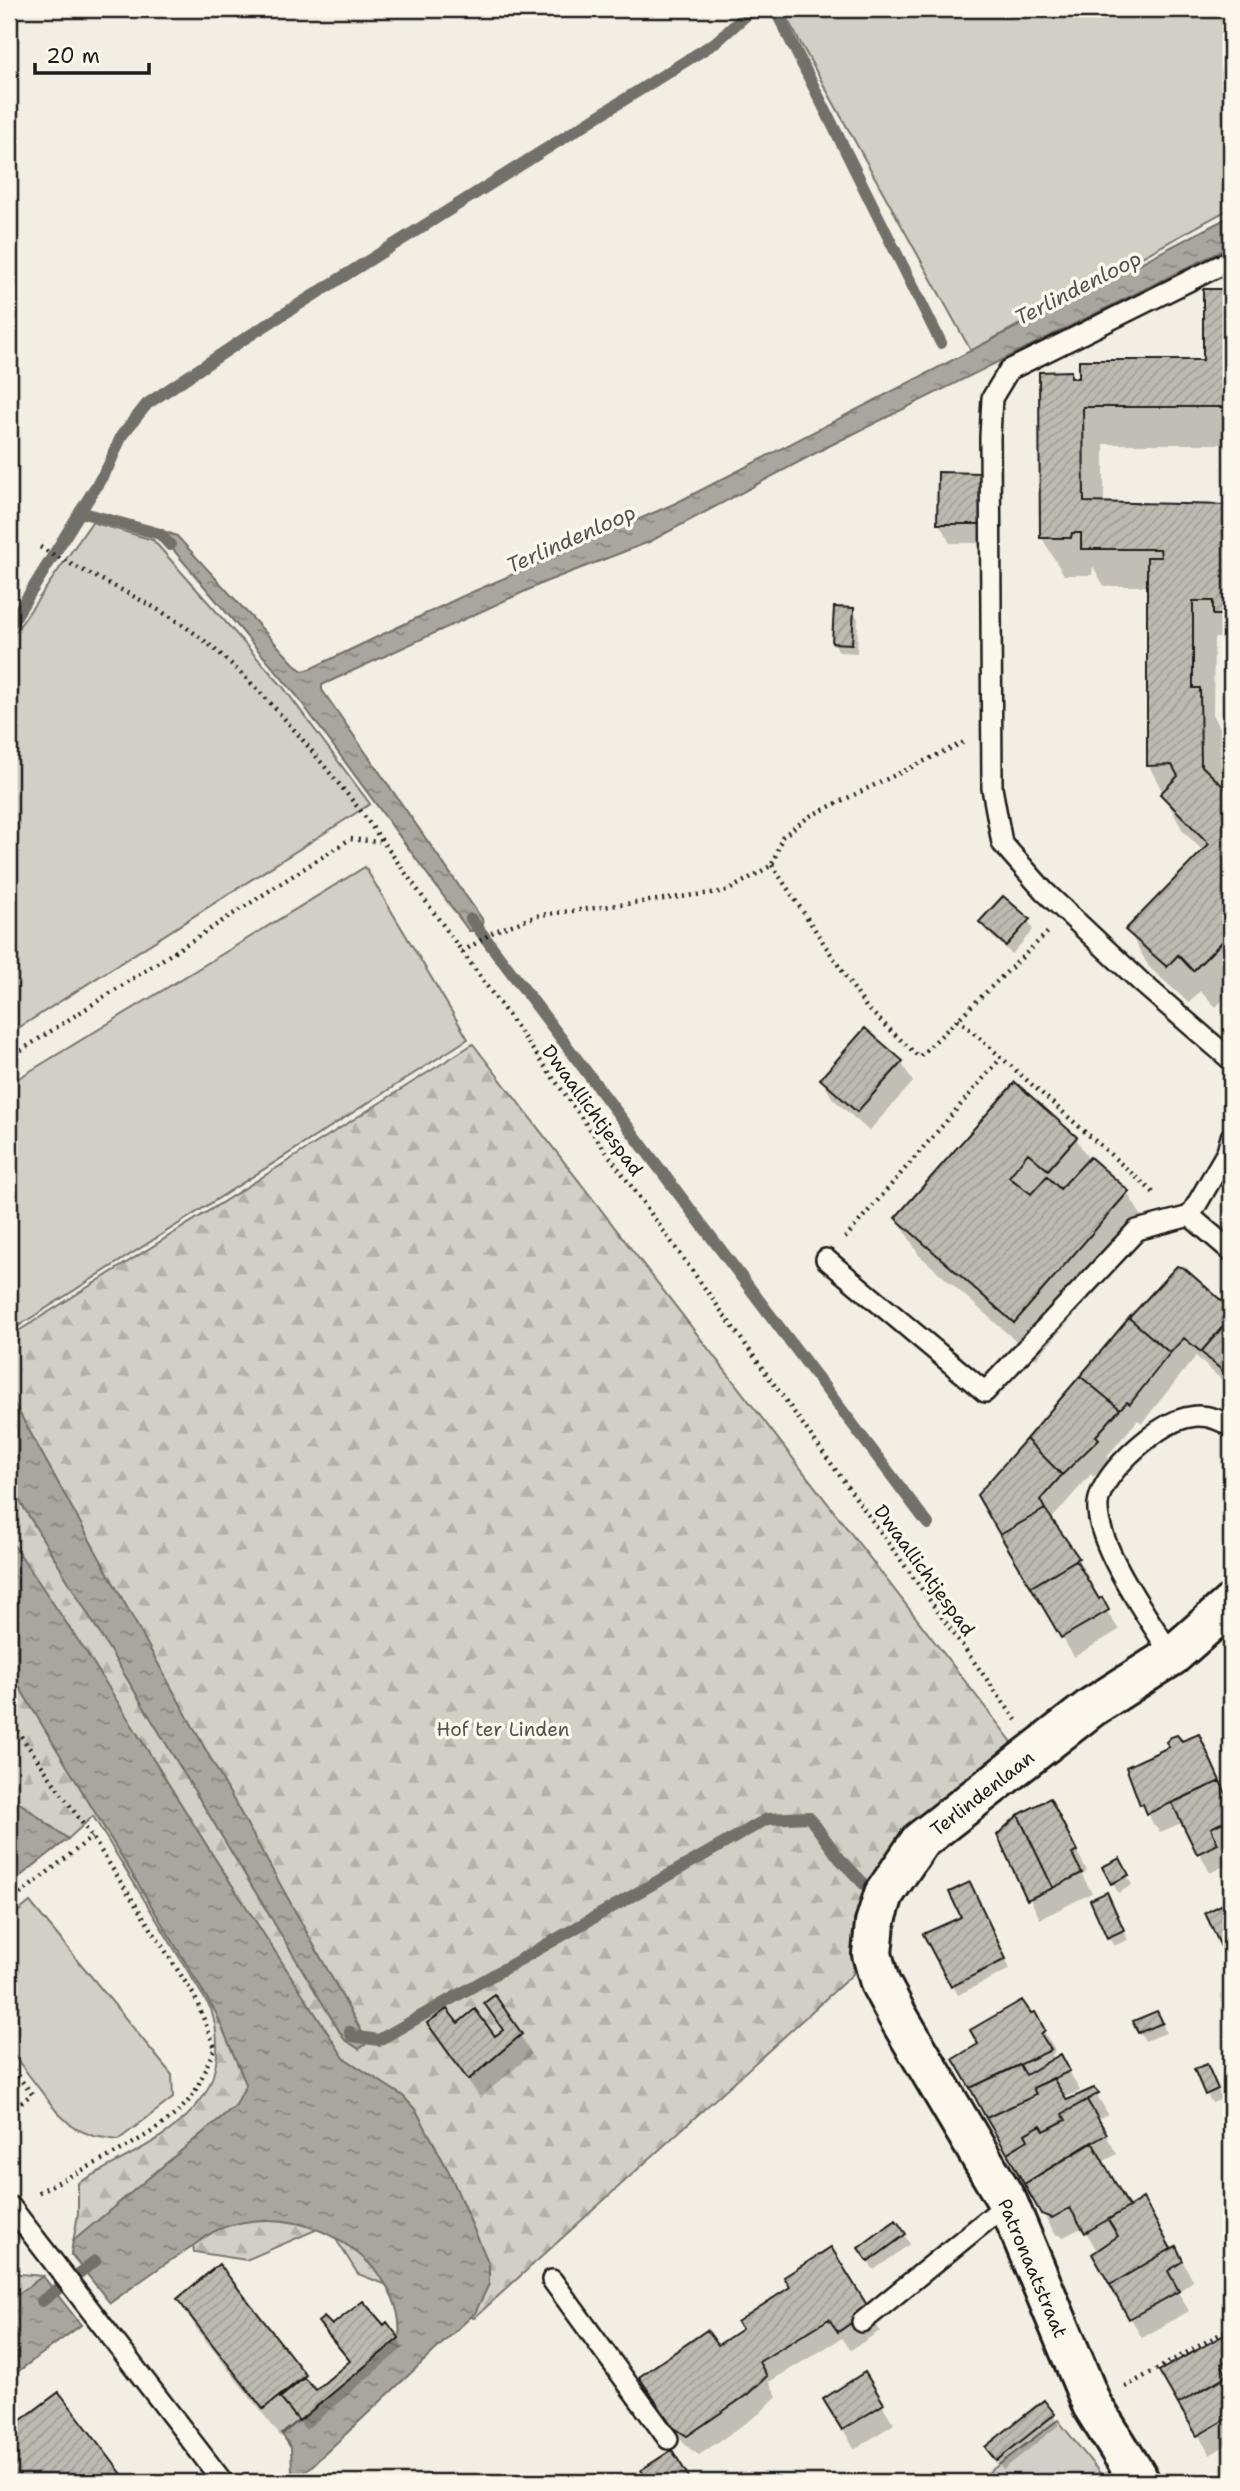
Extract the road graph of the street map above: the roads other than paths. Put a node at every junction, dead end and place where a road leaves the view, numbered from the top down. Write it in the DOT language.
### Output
graph roads {
  1 [pos="1231,260"];
  2 [pos="1231,1048"];
  3 [pos="1231,1060"];
  4 [pos="1231,1066"];
  5 [pos="1231,1137"];
  6 [pos="1186,1217"];
  7 [pos="1231,1251"];
  8 [pos="826,1259"];
  9 [pos="1231,1427"];
  10 [pos="1231,1604"];
  11 [pos="1172,1656"];
  12 [pos="880,1983"];
  13 [pos="1008,2203"];
  14 [pos="11,2207"];
  15 [pos="552,2280"];
  16 [pos="862,2322"];
  17 [pos="668,2439"];
  18 [pos="223,2482"];
  19 [pos="1140,2482"];
  1 -- 3 [label="lane"];
  2 -- 3 [label="lane"];
  3 -- 4 [label="lane"];
  5 -- 6 [label="lane"];
  6 -- 7 [label="lane"];
  6 -- 8 [label="lane"];
  9 -- 11 [label="lane"];
  10 -- 11 [label="street, Terlindenlaan"];
  11 -- 12 [label="street, Terlindenlaan"];
  12 -- 13 [label="street, Patronaatstraat"];
  13 -- 16 [label="lane"];
  13 -- 19 [label="street, Patronaatstraat"];
  14 -- 18 [label="lane"];
  15 -- 17 [label="lane"];
}
